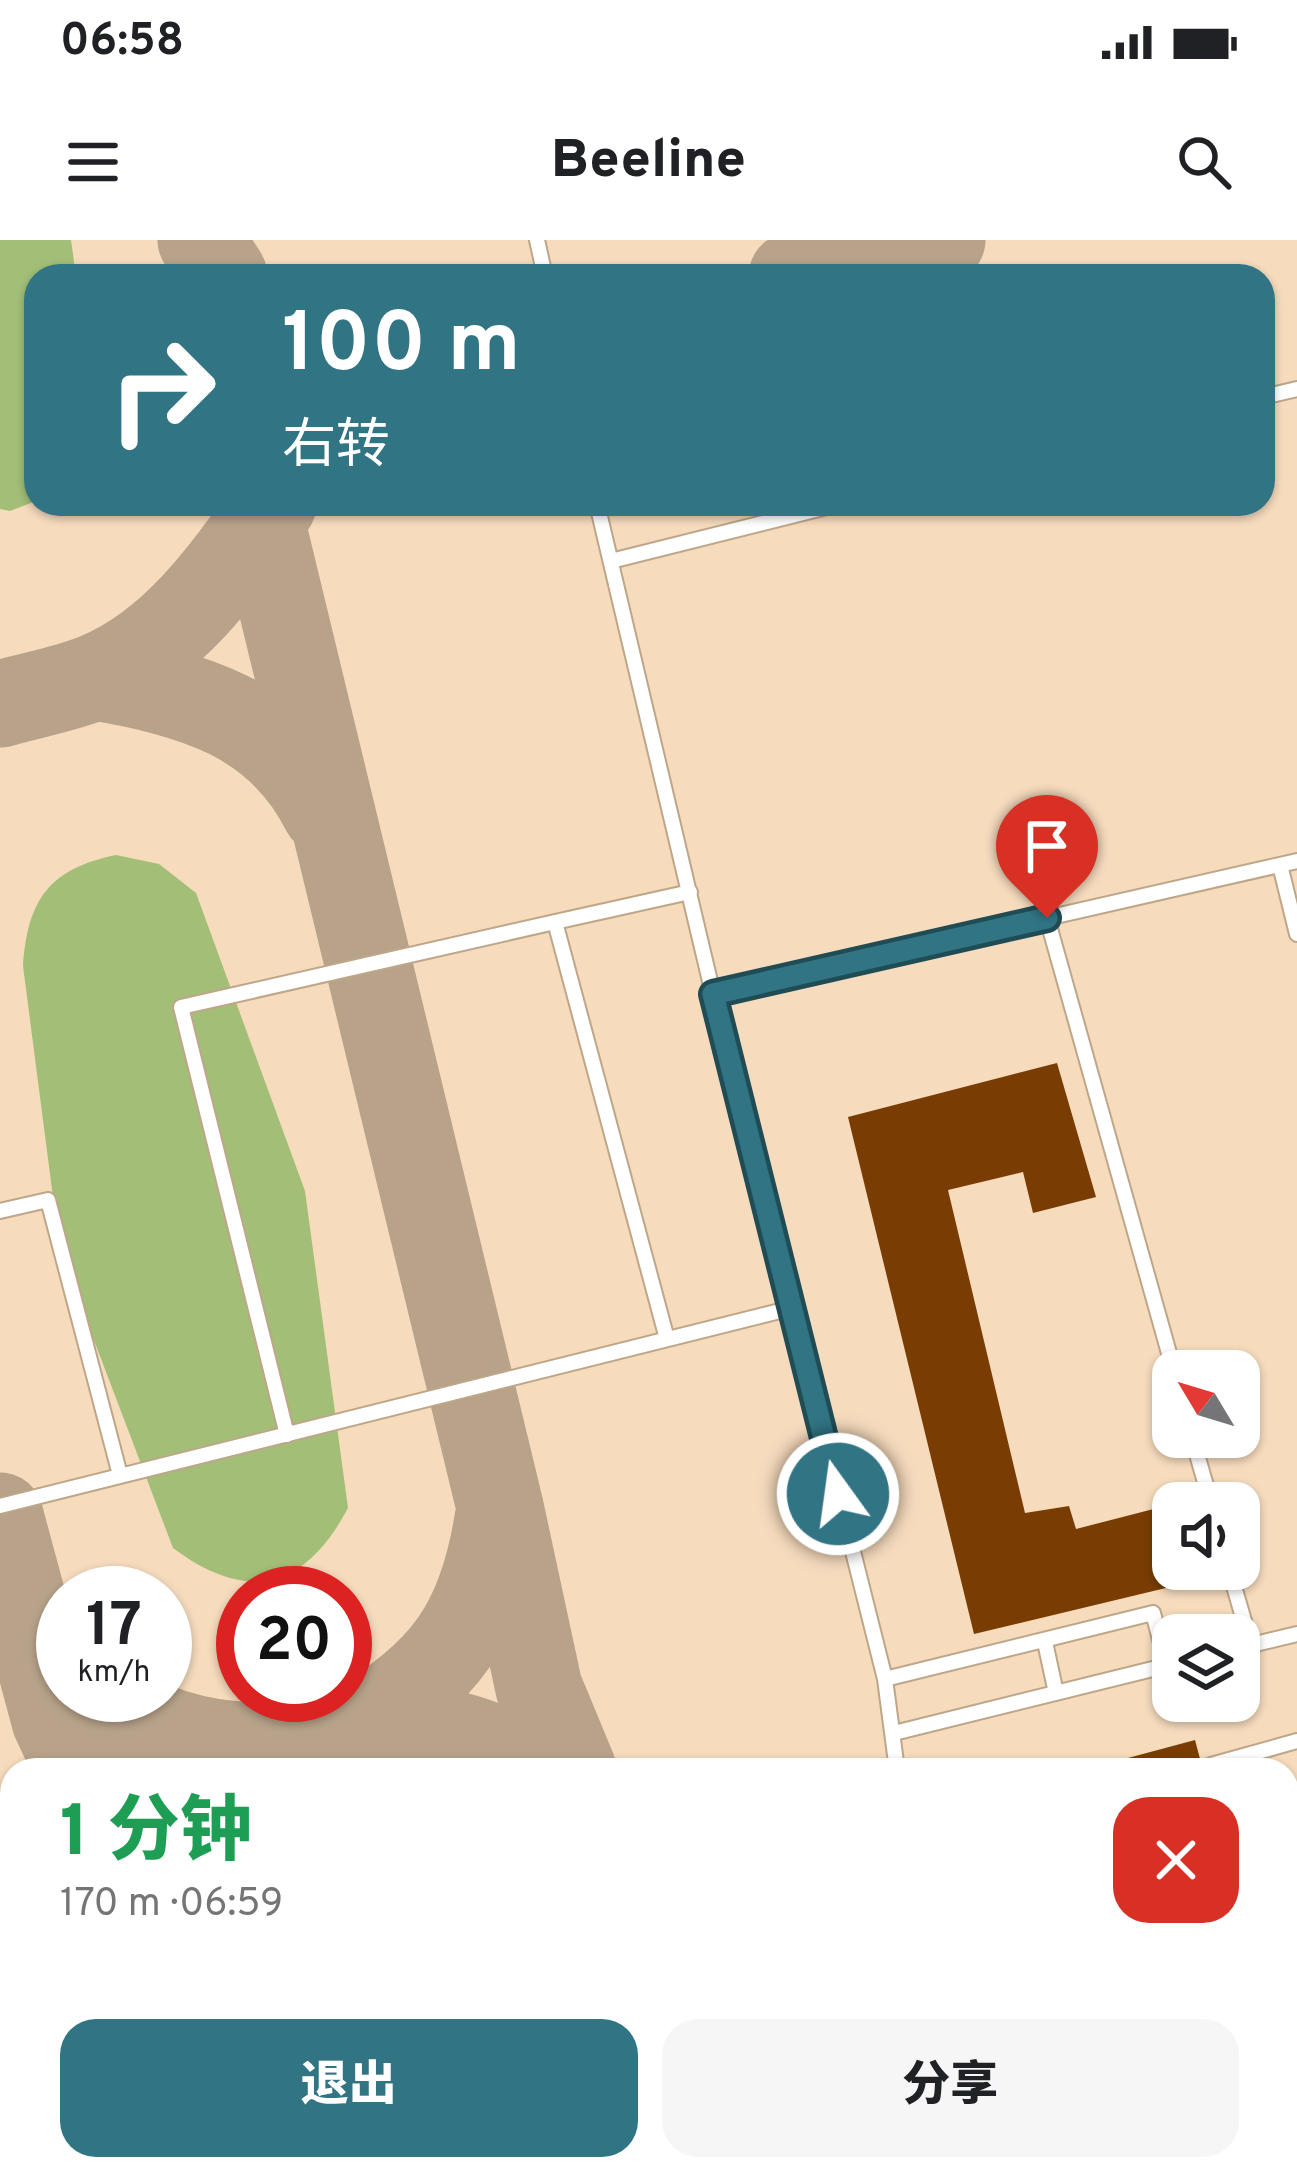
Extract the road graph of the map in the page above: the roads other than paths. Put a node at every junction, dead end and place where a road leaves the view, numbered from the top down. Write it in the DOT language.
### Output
graph roads {
  1 [pos="600,516"];
  2 [pos="792,516"];
  3 [pos="611,562"];
  4 [pos="1297,861"];
  5 [pos="1280,865"];
  6 [pos="690,892"];
  7 [pos="1047,918"];
  8 [pos="556,922"];
  9 [pos="1297,934"];
  10 [pos="713,994"];
  11 [pos="0,1211"];
  12 [pos="792,1308"];
  13 [pos="667,1339"];
  14 [pos="1168,1350"];
  15 [pos="287,1435"];
  16 [pos="120,1475"];
  17 [pos="0,1506"];
  18 [pos="1153,1614"];
  19 [pos="1297,1634"];
  20 [pos="1045,1642"];
  21 [pos="1260,1643"];
  22 [pos="1152,1669"];
  23 [pos="885,1679"];
  24 [pos="1056,1693"];
  25 [pos="894,1733"];
  26 [pos="1297,1741"];
  27 [pos="896,1758"];
  28 [pos="1254,1758"];
  1 -- 3 [label="lane"];
  2 -- 3 [label="lane"];
  3 -- 6 [label="lane"];
  4 -- 5 [label="lane"];
  5 -- 7 [label="lane"];
  5 -- 9 [label="lane"];
  6 -- 8 [label="lane"];
  6 -- 10 [label="lane"];
  7 -- 10 [label="lane"];
  7 -- 14 [label="lane"];
  8 -- 13 [label="lane"];
  8 -- 15 [label="lane"];
  10 -- 12 [label="lane"];
  11 -- 16 [label="lane"];
  12 -- 13 [label="lane"];
  12 -- 23 [label="lane"];
  13 -- 15 [label="lane"];
  15 -- 16 [label="lane"];
  16 -- 17 [label="lane"];
  18 -- 20 [label="lane"];
  19 -- 21 [label="lane"];
  20 -- 23 [label="lane"];
  20 -- 24 [label="lane"];
  22 -- 24 [label="lane"];
  23 -- 25 [label="lane"];
  24 -- 25 [label="lane"];
  25 -- 27 [label="lane"];
  26 -- 28 [label="lane"];
}
